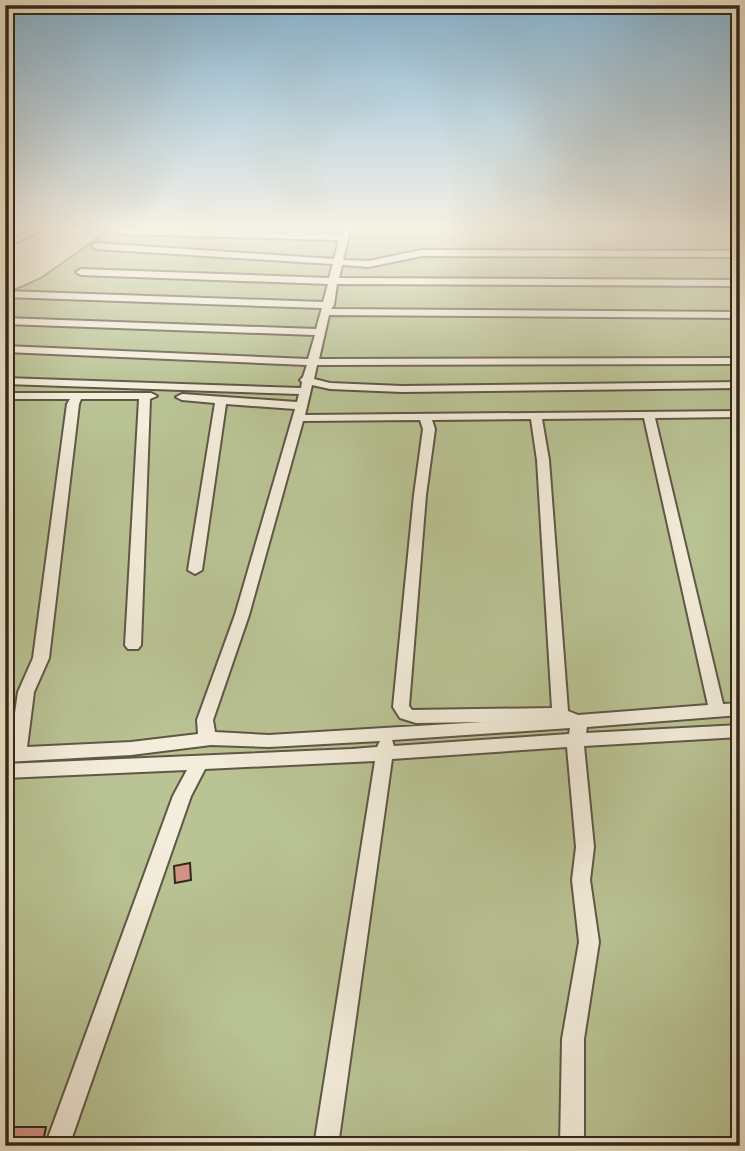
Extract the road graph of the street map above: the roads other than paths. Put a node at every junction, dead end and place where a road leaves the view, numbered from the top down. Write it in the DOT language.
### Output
graph roads {
  1 [pos="327,281"];
  2 [pos="335,281"];
  3 [pos="740,282"];
  4 [pos="5,294"];
  5 [pos="328,309"];
  6 [pos="740,315"];
  7 [pos="5,320"];
  8 [pos="320,332"];
  9 [pos="5,349"];
  10 [pos="311,361"];
  11 [pos="740,361"];
  12 [pos="740,385"];
  13 [pos="304,386"];
  14 [pos="6,388"];
  15 [pos="145,396"];
  16 [pos="77,397"];
  17 [pos="221,400"];
  18 [pos="298,412"];
  19 [pos="740,414"];
  20 [pos="425,417"];
  21 [pos="536,417"];
  22 [pos="649,417"];
  23 [pos="195,570"];
  24 [pos="133,645"];
  25 [pos="740,709"];
  26 [pos="717,711"];
  27 [pos="571,726"];
  28 [pos="740,731"];
  29 [pos="207,738"];
  30 [pos="386,744"];
  31 [pos="12,754"];
  32 [pos="200,762"];
  33 [pos="5,771"];
  34 [pos="57,1146"];
  35 [pos="326,1146"];
  36 [pos="572,1146"];
  1 -- 2 [label="street"];
  2 -- 3 [label="street"];
  2 -- 5 [label="street"];
  4 -- 5 [label="street"];
  5 -- 6 [label="street"];
  5 -- 8 [label="street"];
  7 -- 8 [label="street"];
  8 -- 10 [label="street"];
  9 -- 10 [label="street"];
  10 -- 11 [label="street"];
  10 -- 13 [label="street"];
  12 -- 13 [label="street"];
  13 -- 14 [label="street"];
  13 -- 18 [label="street"];
  14 -- 16 [label="street"];
  15 -- 16 [label="street"];
  15 -- 17 [label="street"];
  15 -- 24 [label="street"];
  16 -- 31 [label="street"];
  17 -- 18 [label="street"];
  17 -- 23 [label="street"];
  18 -- 20 [label="street"];
  18 -- 29 [label="street"];
  19 -- 22 [label="street"];
  20 -- 21 [label="street"];
  20 -- 27 [label="street"];
  21 -- 22 [label="street"];
  21 -- 27 [label="street"];
  22 -- 26 [label="street"];
  25 -- 26 [label="street"];
  26 -- 27 [label="street"];
  27 -- 28 [label="street"];
  27 -- 30 [label="street"];
  27 -- 36 [label="street"];
  29 -- 30 [label="street"];
  29 -- 31 [label="street"];
  30 -- 32 [label="street"];
  30 -- 35 [label="street"];
  32 -- 33 [label="street"];
  32 -- 34 [label="street"];
}
